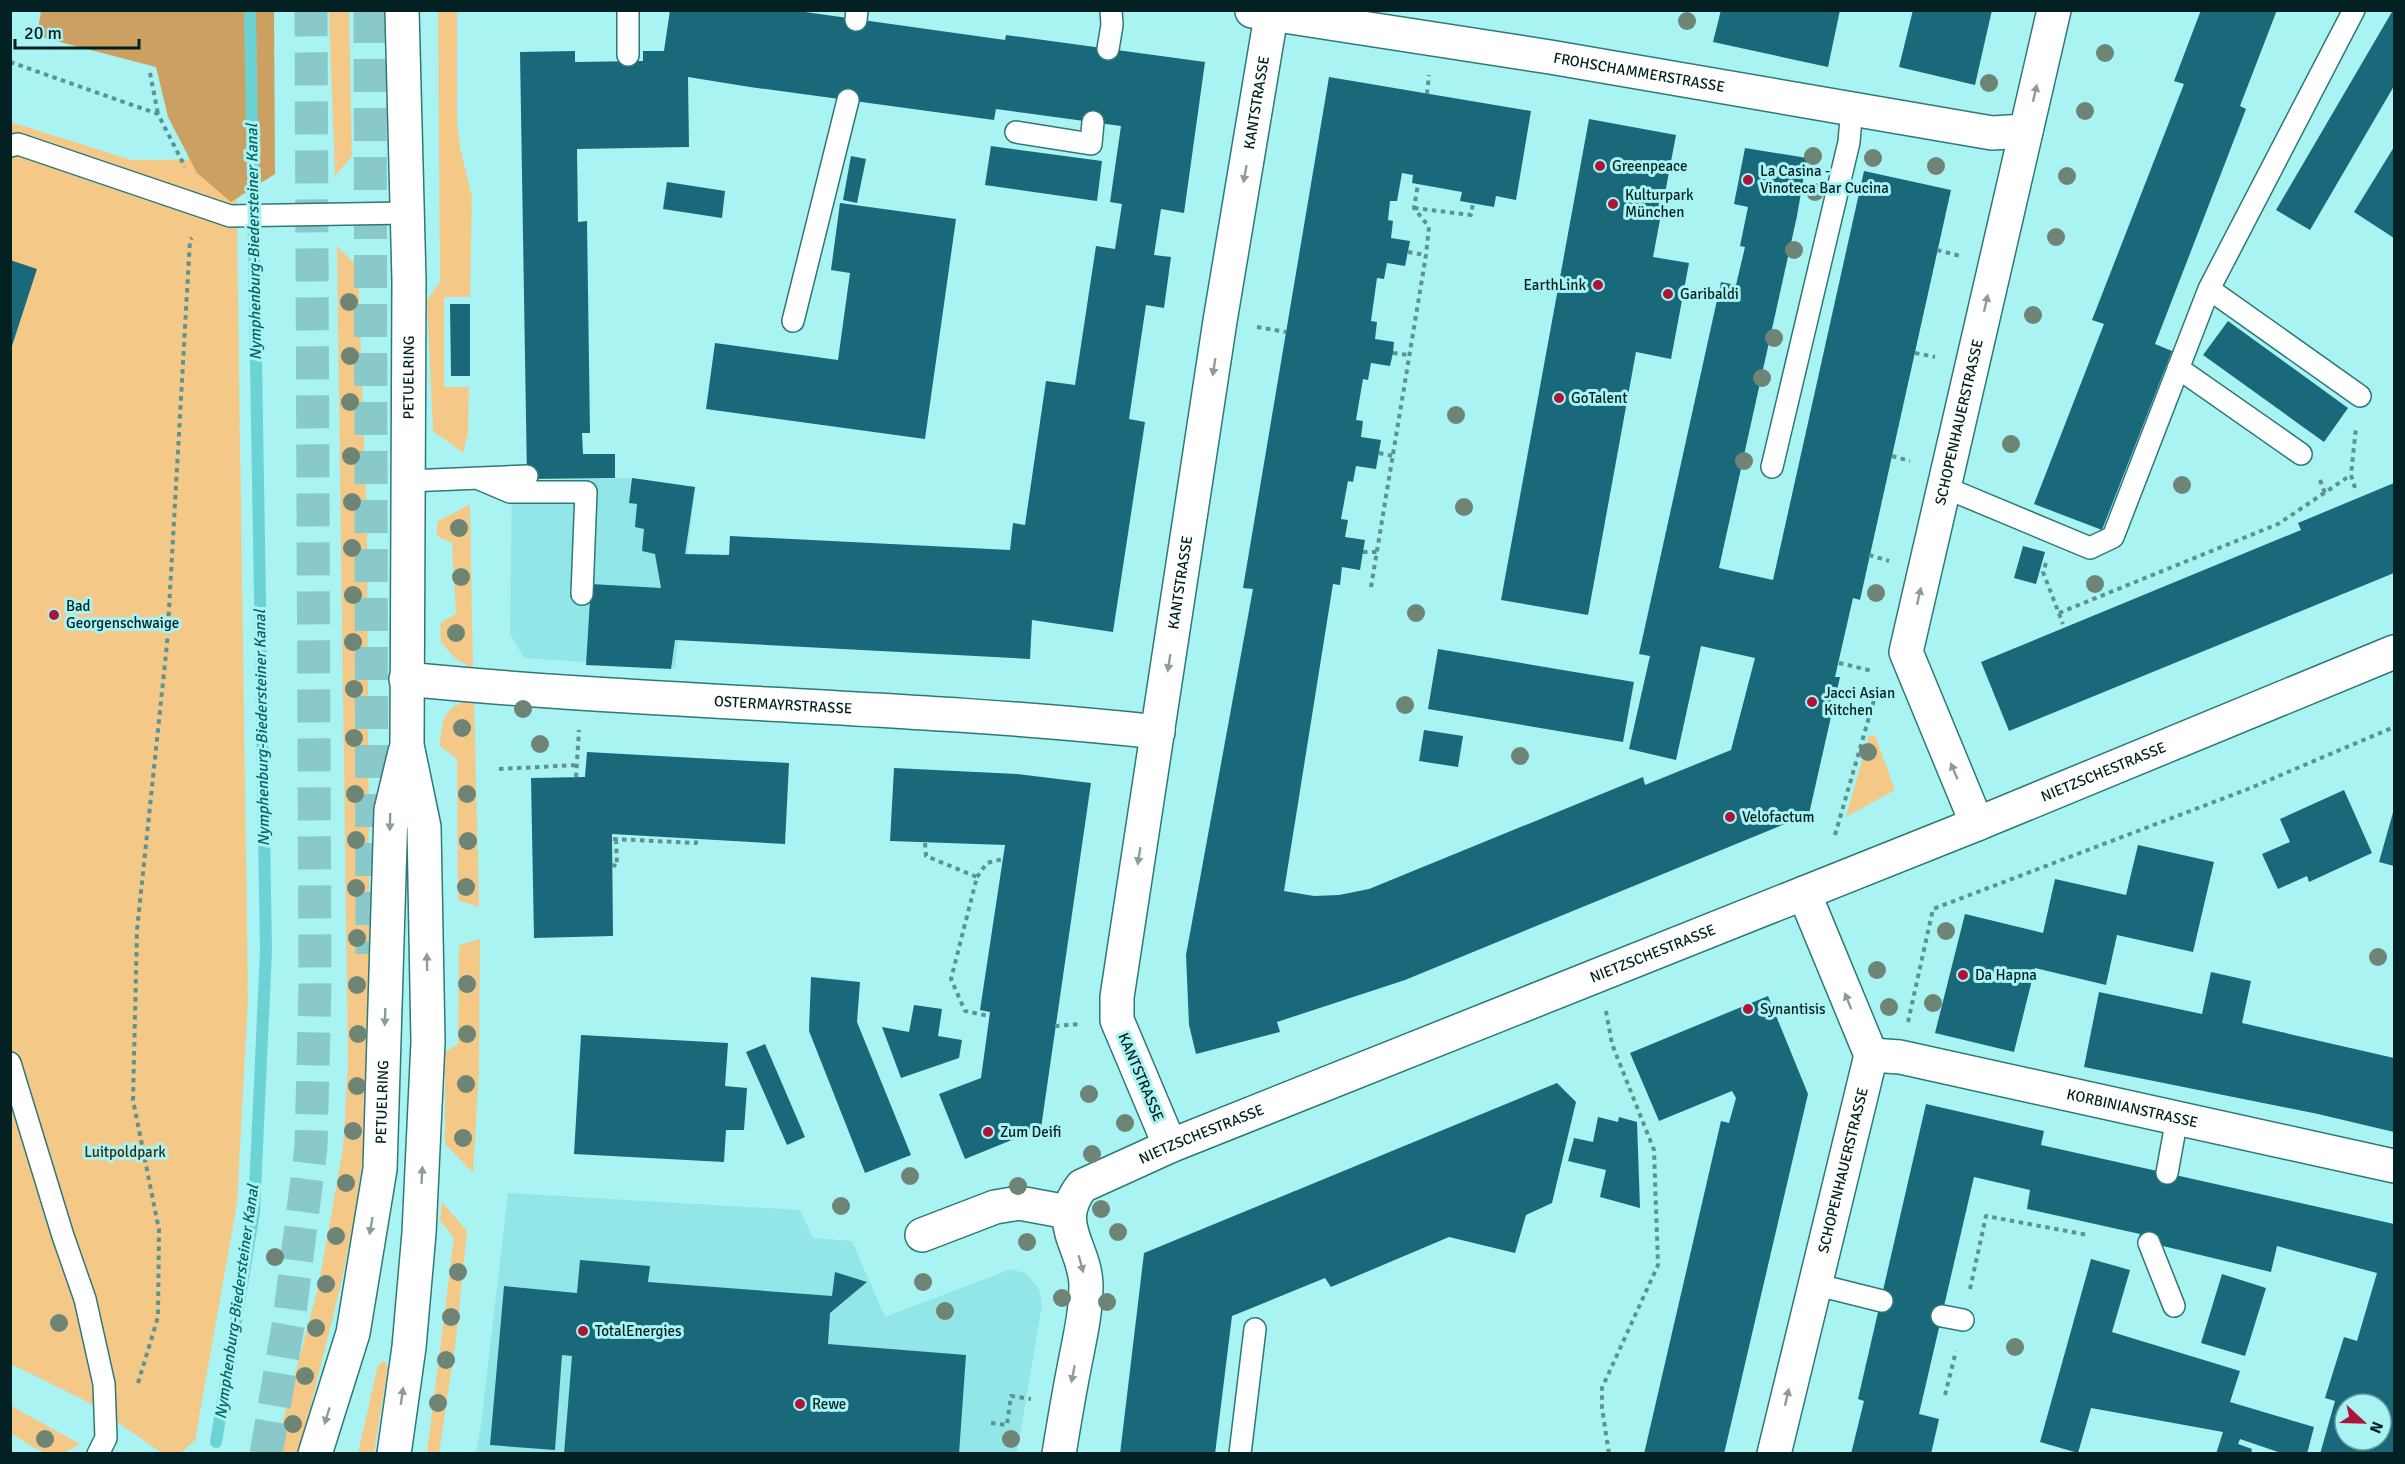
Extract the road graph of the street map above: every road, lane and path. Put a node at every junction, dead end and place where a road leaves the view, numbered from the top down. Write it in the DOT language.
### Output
graph roads {
  1 [pos="402,10"];
  2 [pos="628,10"];
  3 [pos="1111,10"];
  4 [pos="2054,10"];
  5 [pos="2354,10"];
  6 [pos="1265,11"];
  7 [pos="1108,49"];
  8 [pos="628,55"];
  9 [pos="10,62"];
  10 [pos="150,74"];
  11 [pos="848,100"];
  12 [pos="1852,107"];
  13 [pos="158,114"];
  14 [pos="1093,122"];
  15 [pos="2026,131"];
  16 [pos="1016,132"];
  17 [pos="10,146"];
  18 [pos="1418,184"];
  19 [pos="1473,203"];
  20 [pos="1413,207"];
  21 [pos="407,213"];
  22 [pos="230,216"];
  23 [pos="1937,250"];
  24 [pos="1408,252"];
  25 [pos="1426,255"];
  26 [pos="1969,258"];
  27 [pos="2209,289"];
  28 [pos="793,321"];
  29 [pos="1393,353"];
  30 [pos="1915,353"];
  31 [pos="1409,356"];
  32 [pos="1936,357"];
  33 [pos="2178,368"];
  34 [pos="2360,396"];
  35 [pos="1378,453"];
  36 [pos="2301,454"];
  37 [pos="1393,456"];
  38 [pos="1892,456"];
  39 [pos="1912,461"];
  40 [pos="1772,467"];
  41 [pos="526,476"];
  42 [pos="2351,476"];
  43 [pos="477,477"];
  44 [pos="408,481"];
  45 [pos="1944,487"];
  46 [pos="2355,488"];
  47 [pos="2056,534"];
  48 [pos="1363,552"];
  49 [pos="1377,552"];
  50 [pos="1869,555"];
  51 [pos="1899,564"];
  52 [pos="1371,587"];
  53 [pos="582,594"];
  54 [pos="2059,613"];
  55 [pos="2063,624"];
  56 [pos="1906,652"];
  57 [pos="2394,652"];
  58 [pos="1839,663"];
  59 [pos="1876,672"];
  60 [pos="406,679"];
  61 [pos="581,693"];
  62 [pos="2394,728"];
  63 [pos="1158,732"];
  64 [pos="407,745"];
  65 [pos="578,765"];
  66 [pos="499,769"];
  67 [pos="576,777"];
  68 [pos="1977,824"];
  69 [pos="1835,835"];
  70 [pos="696,839"];
  71 [pos="925,843"];
  72 [pos="1003,859"];
  73 [pos="612,866"];
  74 [pos="977,877"];
  75 [pos="1804,893"];
  76 [pos="1599,975"];
  77 [pos="989,1016"];
  78 [pos="1885,1056"];
  79 [pos="10,1063"];
  80 [pos="2177,1118"];
  81 [pos="1170,1146"];
  82 [pos="2394,1166"];
  83 [pos="2167,1173"];
  84 [pos="1068,1212"];
  85 [pos="922,1235"];
  86 [pos="2088,1236"];
  87 [pos="2149,1243"];
  88 [pos="1814,1284"];
  89 [pos="1882,1301"];
  90 [pos="2174,1306"];
  91 [pos="1254,1329"];
  92 [pos="1946,1395"];
  93 [pos="1034,1399"];
  94 [pos="990,1423"];
  95 [pos="102,1446"];
  96 [pos="315,1454"];
  97 [pos="394,1454"];
  98 [pos="1059,1454"];
  99 [pos="1240,1454"];
  100 [pos="1609,1454"];
  101 [pos="1774,1454"];
  1 -- 21 [label="street, PETUELRING"];
  2 -- 8 [label="lane"];
  3 -- 7 [label="lane"];
  15 -- 4 [label="street, SCHOPENHAUERSTRASSE, one-way"];
  5 -- 27 [label="lane"];
  6 -- 12 [label="street, FROHSCHAMMERSTRASSE"];
  6 -- 63 [label="street, KANTSTRASSE, one-way"];
  9 -- 13 [label="path"];
  10 -- 13 [label="path"];
  11 -- 28 [label="lane"];
  12 -- 15 [label="street, FROHSCHAMMERSTRASSE"];
  12 -- 40 [label="lane"];
  13 -- 22 [label="path"];
  14 -- 16 [label="lane"];
  45 -- 15 [label="street, SCHOPENHAUERSTRASSE, one-way"];
  17 -- 22 [label="lane"];
  18 -- 20 [label="path"];
  19 -- 20 [label="path"];
  20 -- 25 [label="path"];
  21 -- 22 [label="lane"];
  21 -- 44 [label="street, PETUELRING"];
  22 -- 95 [label="path"];
  23 -- 26 [label="path"];
  24 -- 25 [label="path"];
  25 -- 31 [label="path"];
  27 -- 33 [label="lane"];
  27 -- 34 [label="lane"];
  29 -- 31 [label="path"];
  30 -- 32 [label="path"];
  31 -- 37 [label="path"];
  33 -- 36 [label="lane"];
  33 -- 47 [label="lane"];
  34 -- 42 [label="path"];
  35 -- 37 [label="path"];
  37 -- 49 [label="path"];
  38 -- 39 [label="path"];
  41 -- 43 [label="lane"];
  42 -- 46 [label="path"];
  42 -- 54 [label="path"];
  43 -- 44 [label="lane"];
  43 -- 53 [label="lane"];
  44 -- 60 [label="street, PETUELRING"];
  45 -- 47 [label="lane"];
  56 -- 45 [label="street, SCHOPENHAUERSTRASSE, one-way"];
  47 -- 54 [label="path"];
  48 -- 49 [label="path"];
  49 -- 52 [label="path"];
  50 -- 51 [label="path"];
  54 -- 55 [label="path"];
  68 -- 56 [label="street, one-way"];
  56 -- 69 [label="path"];
  57 -- 68 [label="street, NIETZSCHESTRASSE"];
  58 -- 59 [label="path"];
  60 -- 61 [label="street, OSTERMAYRSTRASSE"];
  60 -- 64 [label="street, PETUELRING"];
  61 -- 63 [label="street, OSTERMAYRSTRASSE"];
  61 -- 65 [label="path"];
  62 -- 78 [label="path"];
  63 -- 81 [label="street, KANTSTRASSE, one-way"];
  64 -- 96 [label="street, PETUELRING, one-way"];
  97 -- 64 [label="street, PETUELRING, one-way"];
  65 -- 66 [label="path"];
  65 -- 67 [label="path"];
  68 -- 75 [label="street, NIETZSCHESTRASSE"];
  70 -- 73 [label="path"];
  71 -- 74 [label="path"];
  72 -- 74 [label="path"];
  74 -- 77 [label="path"];
  75 -- 76 [label="street, NIETZSCHESTRASSE"];
  78 -- 75 [label="street, one-way"];
  76 -- 81 [label="street, NIETZSCHESTRASSE"];
  76 -- 100 [label="path"];
  78 -- 80 [label="street, KORBINIANSTRASSE"];
  78 -- 88 [label="street, SCHOPENHAUERSTRASSE"];
  79 -- 95 [label="lane"];
  80 -- 82 [label="street, KORBINIANSTRASSE"];
  80 -- 83 [label="lane"];
  81 -- 84 [label="street, NIETZSCHESTRASSE"];
  84 -- 85 [label="street"];
  84 -- 98 [label="street, one-way"];
  86 -- 92 [label="path"];
  87 -- 90 [label="lane"];
  88 -- 89 [label="lane"];
  101 -- 88 [label="street, SCHOPENHAUERSTRASSE, one-way"];
  91 -- 99 [label="lane"];
  93 -- 94 [label="path"];
}
